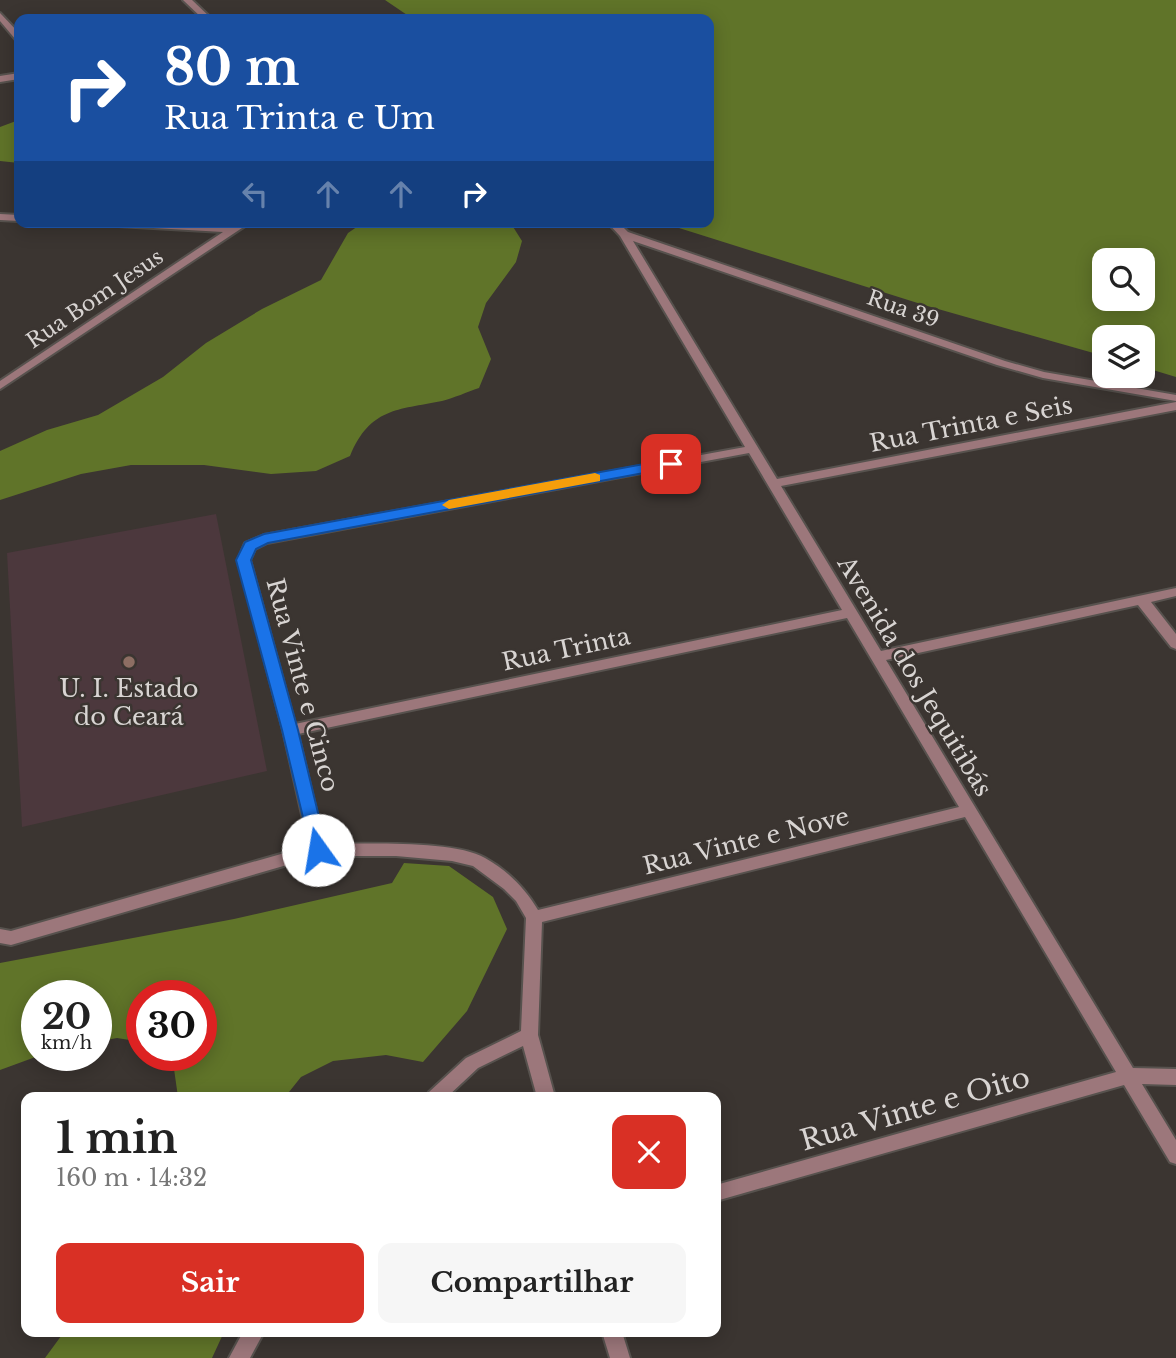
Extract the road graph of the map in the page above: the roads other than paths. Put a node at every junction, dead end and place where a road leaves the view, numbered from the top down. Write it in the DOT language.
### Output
graph roads {
  1 [pos="187,0"];
  2 [pos="202,14"];
  3 [pos="0,16"];
  4 [pos="14,32"];
  5 [pos="201,228"];
  6 [pos="237,228"];
  7 [pos="618,228"];
  8 [pos="234,230"];
  9 [pos="624,234"];
  10 [pos="0,386"];
  11 [pos="1176,398"];
  12 [pos="1176,406"];
  13 [pos="752,449"];
  14 [pos="773,484"];
  15 [pos="1176,593"];
  16 [pos="1142,600"];
  17 [pos="851,613"];
  18 [pos="1176,644"];
  19 [pos="877,657"];
  20 [pos="290,730"];
  21 [pos="969,810"];
  22 [pos="318,850"];
  23 [pos="534,917"];
  24 [pos="0,936"];
  25 [pos="529,1035"];
  26 [pos="1128,1076"];
  27 [pos="1176,1077"];
  28 [pos="440,1092"];
  29 [pos="545,1092"];
  30 [pos="1176,1156"];
  31 [pos="721,1192"];
  32 [pos="251,1337"];
  33 [pos="614,1337"];
  34 [pos="239,1358"];
  35 [pos="620,1358"];
  1 -- 2 [label="street"];
  3 -- 4 [label="street"];
  5 -- 8 [label="street"];
  6 -- 8 [label="street, Rua Bom Jesus"];
  7 -- 9 [label="street, Avenida dos Jequitibás"];
  8 -- 10 [label="street, Rua Bom Jesus"];
  9 -- 11 [label="street, Rua 39"];
  9 -- 13 [label="street, Avenida dos Jequitibás"];
  12 -- 14 [label="street, Rua Trinta e Seis"];
  13 -- 14 [label="street, Avenida dos Jequitibás"];
  13 -- 20 [label="street, Rua Vinte e Cinco"];
  14 -- 17 [label="street, Avenida dos Jequitibás"];
  15 -- 16 [label="street"];
  16 -- 18 [label="street"];
  16 -- 19 [label="street"];
  17 -- 19 [label="street, Avenida dos Jequitibás"];
  17 -- 20 [label="street, Rua Trinta"];
  19 -- 21 [label="street, Avenida dos Jequitibás"];
  20 -- 22 [label="street, Rua Vinte e Cinco"];
  21 -- 23 [label="street, Rua Vinte e Nove"];
  21 -- 26 [label="street, Avenida dos Jequitibás"];
  22 -- 23 [label="street"];
  22 -- 24 [label="street"];
  23 -- 25 [label="street"];
  25 -- 28 [label="street"];
  25 -- 29 [label="street"];
  26 -- 27 [label="street, Rua Vinte e Oito"];
  26 -- 30 [label="street, Avenida dos Jequitibás"];
  26 -- 31 [label="street, Rua Vinte e Oito"];
  32 -- 34 [label="street"];
  33 -- 35 [label="street"];
}
